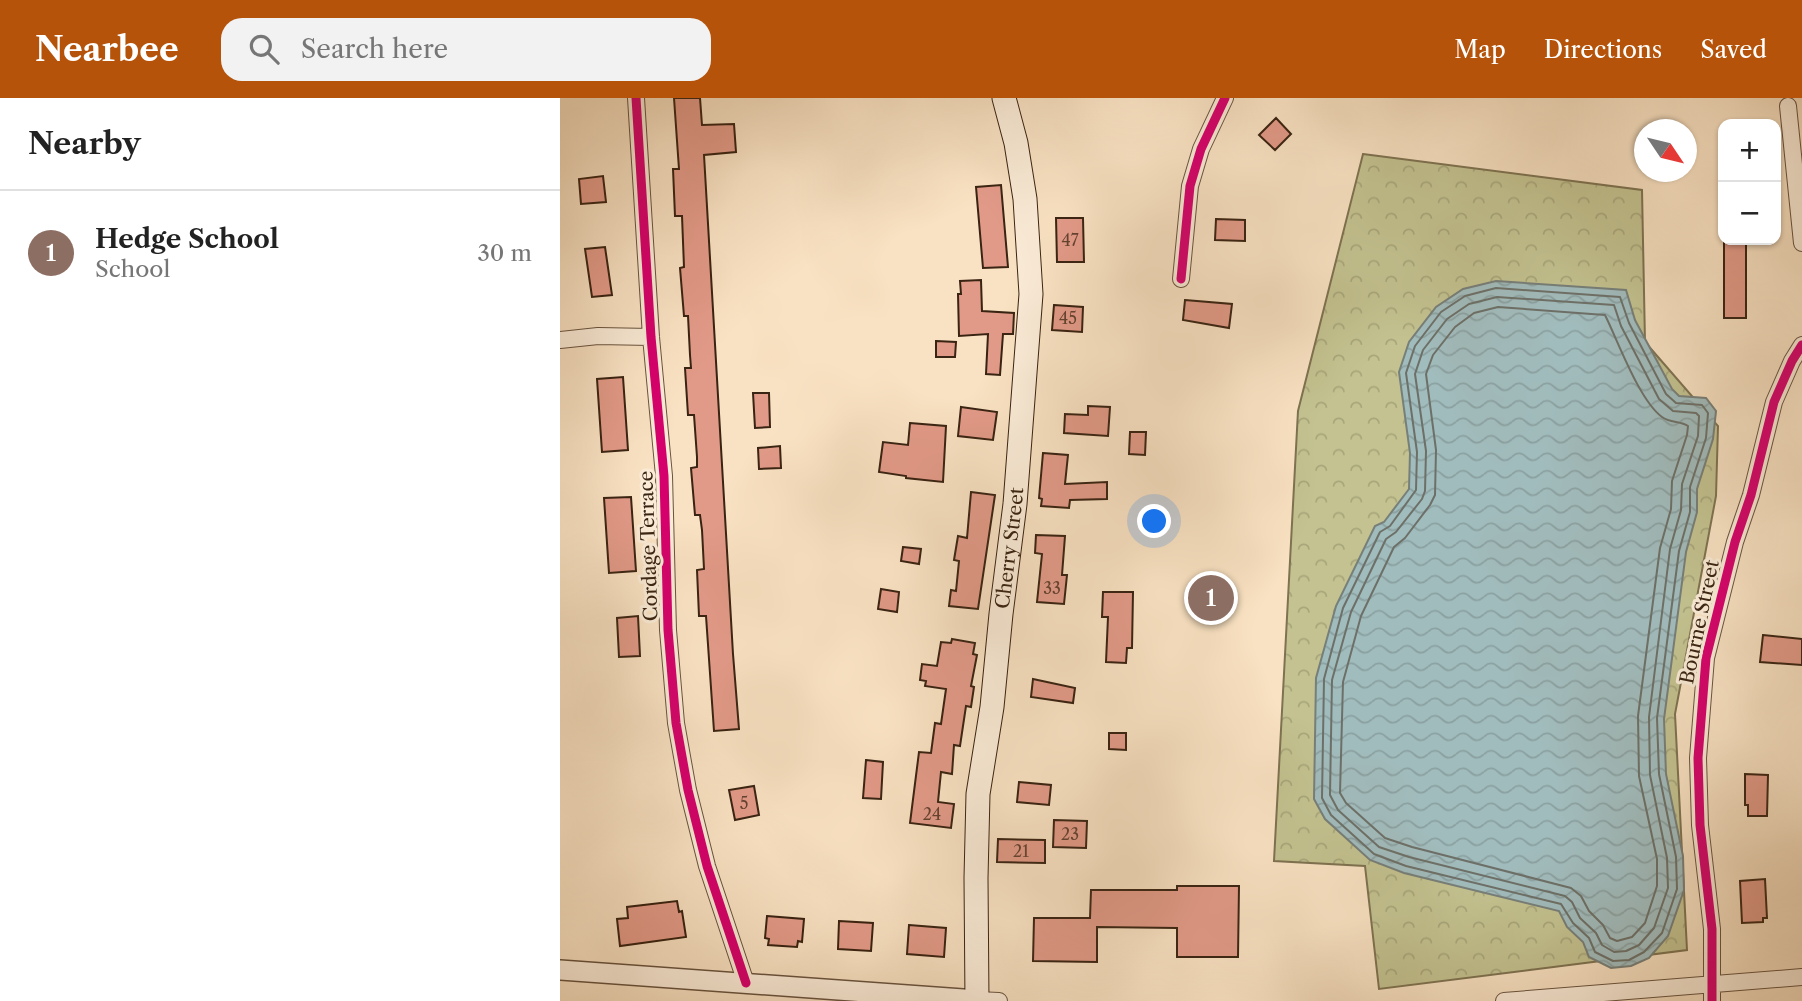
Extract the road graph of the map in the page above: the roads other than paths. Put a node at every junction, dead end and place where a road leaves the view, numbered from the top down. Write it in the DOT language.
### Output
graph roads {
  1 [pos="636,98"];
  2 [pos="1004,98"];
  3 [pos="1225,98"];
  4 [pos="1788,106"];
  5 [pos="1802,243"];
  6 [pos="1181,279"];
  7 [pos="651,337"];
  8 [pos="560,340"];
  9 [pos="1802,345"];
  10 [pos="560,970"];
  11 [pos="1802,977"];
  12 [pos="747,983"];
  13 [pos="1711,993"];
  14 [pos="984,1001"];
  15 [pos="1504,1001"];
  1 -- 7 [label="street, Cordage Terrace"];
  2 -- 14 [label="main road, Cherry Street"];
  3 -- 6 [label="street"];
  4 -- 5 [label="street"];
  7 -- 8 [label="street"];
  7 -- 12 [label="street, Cordage Terrace"];
  9 -- 13 [label="street, Bourne Street"];
  10 -- 12 [label="street"];
  11 -- 13 [label="street"];
  12 -- 14 [label="street"];
  13 -- 15 [label="street"];
}
